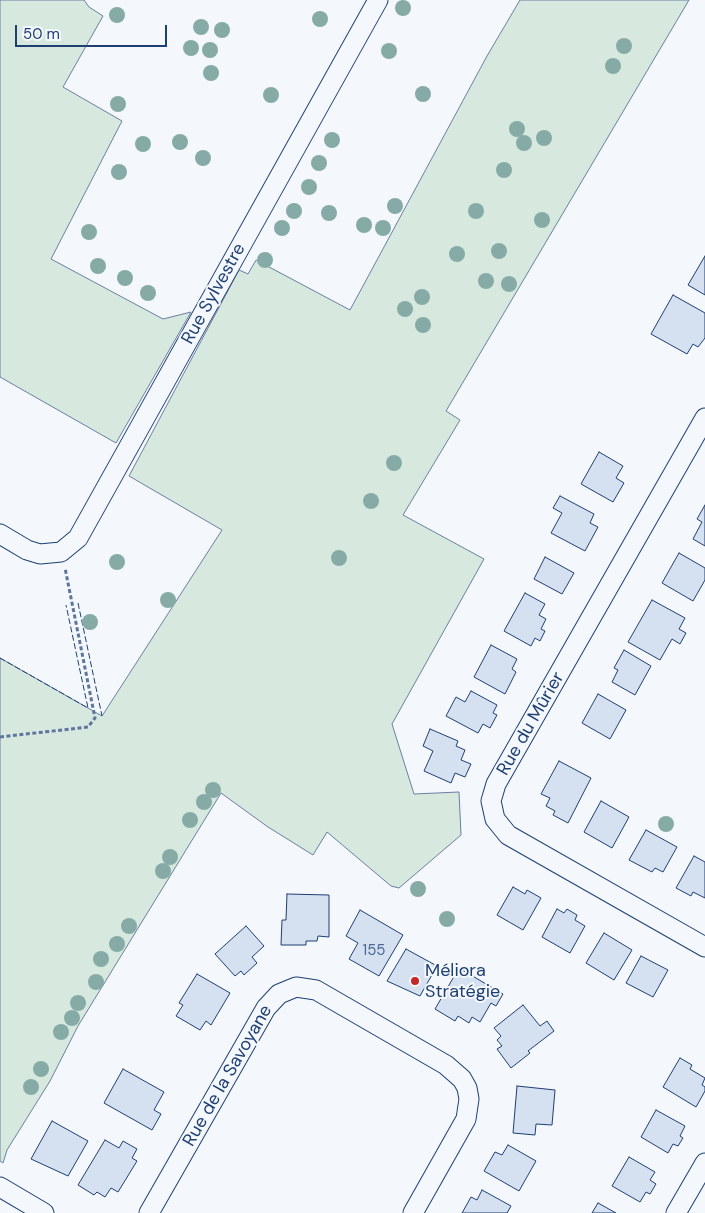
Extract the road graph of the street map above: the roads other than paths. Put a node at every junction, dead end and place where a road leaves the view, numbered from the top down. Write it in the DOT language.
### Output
graph roads {
  1 [pos="378,0"];
  2 [pos="705,418"];
  3 [pos="0,534"];
  4 [pos="705,947"];
  5 [pos="705,1162"];
  6 [pos="0,1187"];
  7 [pos="44,1213"];
  8 [pos="149,1213"];
  9 [pos="413,1213"];
  10 [pos="676,1213"];
  1 -- 3 [label="street, Rue Sylvestre"];
  2 -- 4 [label="street, Rue du Mûrier"];
  5 -- 10 [label="street"];
  6 -- 7 [label="street"];
  8 -- 9 [label="street, Rue de la Savoyane"];
}
